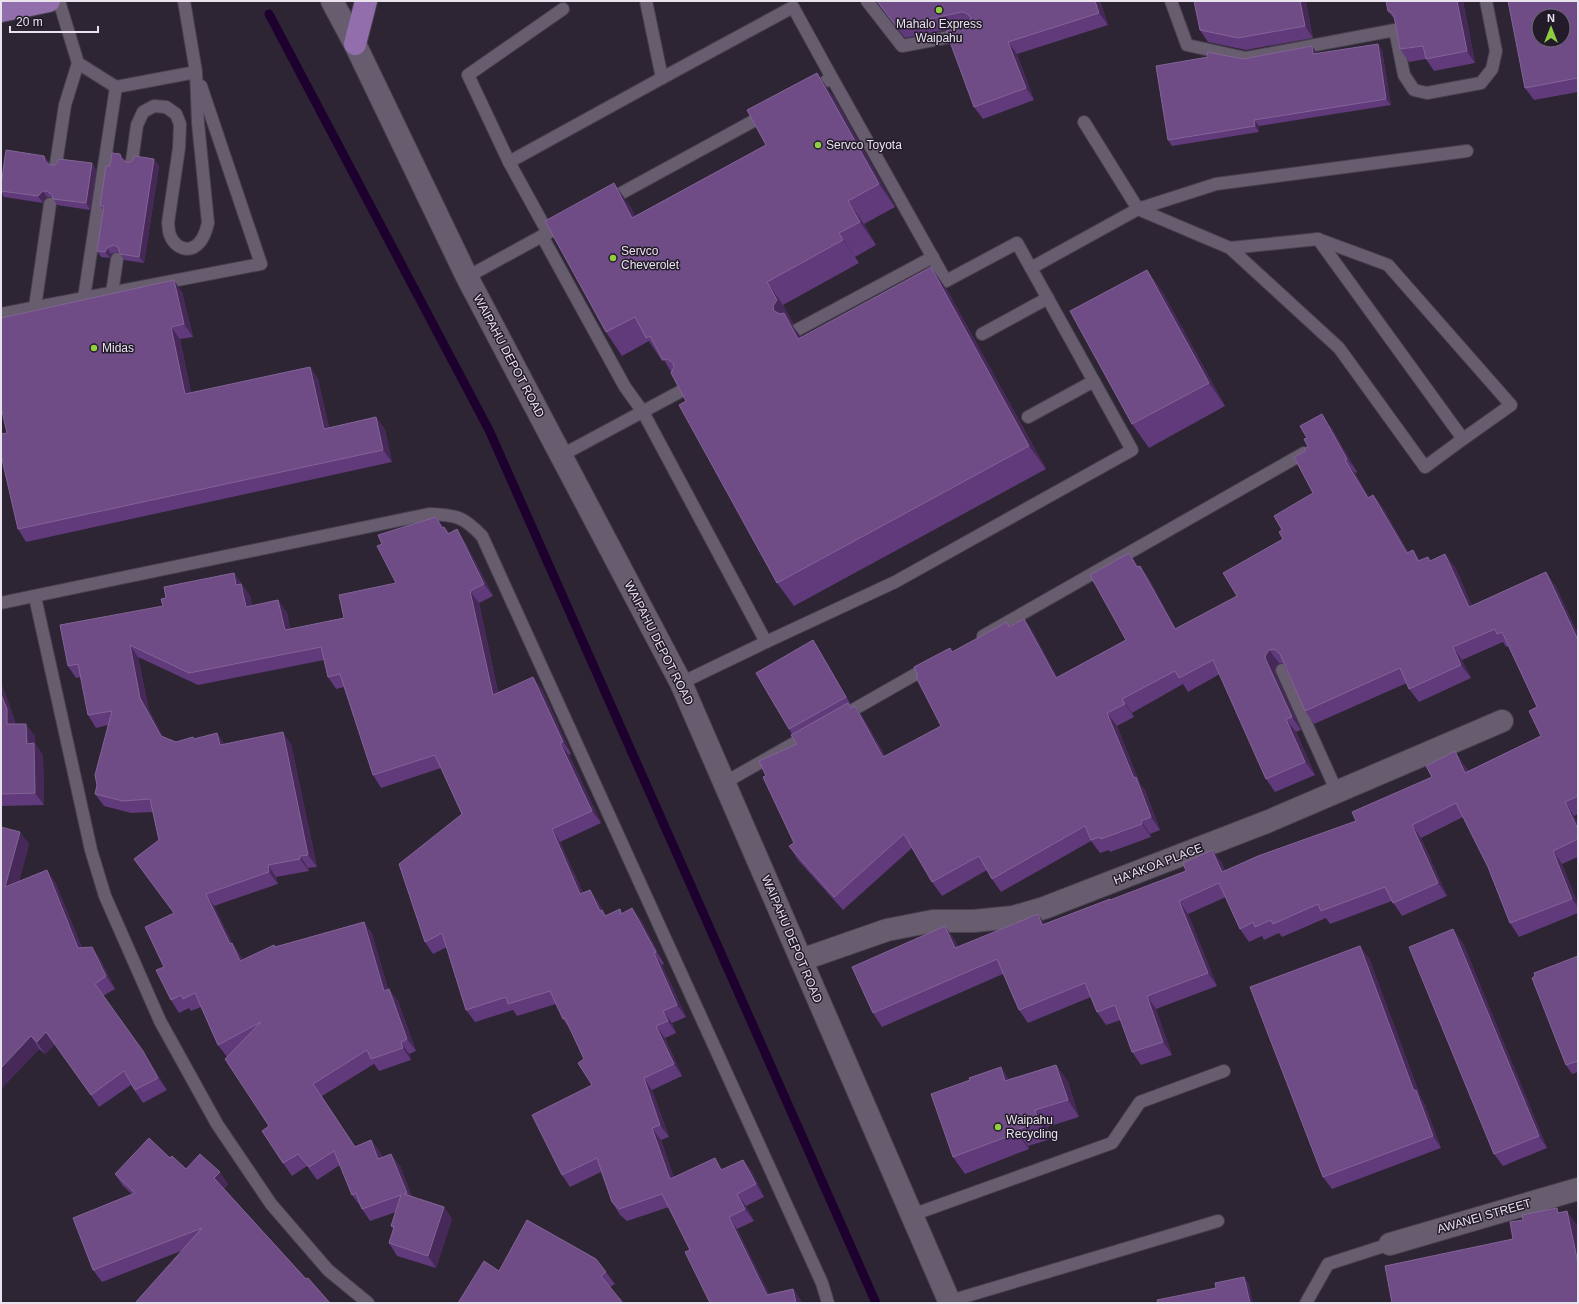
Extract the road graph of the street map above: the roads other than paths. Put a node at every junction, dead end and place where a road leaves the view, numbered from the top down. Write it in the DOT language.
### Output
graph roads {
  1 [pos="49,1"];
  2 [pos="59,1"];
  3 [pos="184,1"];
  4 [pos="332,1"];
  5 [pos="366,1"];
  6 [pos="646,1"];
  7 [pos="867,1"];
  8 [pos="1170,1"];
  9 [pos="1486,1"];
  10 [pos="792,4"];
  11 [pos="563,9"];
  12 [pos="1,11"];
  13 [pos="972,32"];
  14 [pos="355,44"];
  15 [pos="78,63"];
  16 [pos="196,72"];
  17 [pos="662,78"];
  18 [pos="832,78"];
  19 [pos="819,86"];
  20 [pos="116,87"];
  21 [pos="777,108"];
  22 [pos="1084,122"];
  23 [pos="1466,152"];
  24 [pos="132,161"];
  25 [pos="509,162"];
  26 [pos="56,164"];
  27 [pos="50,204"];
  28 [pos="597,206"];
  29 [pos="1138,209"];
  30 [pos="576,218"];
  31 [pos="545,234"];
  32 [pos="1318,239"];
  33 [pos="1230,248"];
  34 [pos="933,257"];
  35 [pos="117,259"];
  36 [pos="1031,268"];
  37 [pos="467,277"];
  38 [pos="112,293"];
  39 [pos="84,298"];
  40 [pos="1048,298"];
  41 [pos="35,307"];
  42 [pos="1,314"];
  43 [pos="797,330"];
  44 [pos="982,334"];
  45 [pos="1094,381"];
  46 [pos="683,390"];
  47 [pos="643,412"];
  48 [pos="1028,417"];
  49 [pos="1463,439"];
  50 [pos="1304,453"];
  51 [pos="562,455"];
  52 [pos="35,597"];
  53 [pos="1,603"];
  54 [pos="766,642"];
  55 [pos="970,643"];
  56 [pos="943,658"];
  57 [pos="1282,670"];
  58 [pos="681,683"];
  59 [pos="834,721"];
  60 [pos="1502,721"];
  61 [pos="820,729"];
  62 [pos="724,783"];
  63 [pos="1336,792"];
  64 [pos="801,960"];
  65 [pos="1224,1071"];
  66 [pos="1578,1189"];
  67 [pos="912,1215"];
  68 [pos="1218,1221"];
  69 [pos="1390,1244"];
  70 [pos="950,1302"];
  71 [pos="368,1303"];
  72 [pos="828,1303"];
  73 [pos="1306,1303"];
  1 -- 12 [label="main road"];
  2 -- 15 [label="lane"];
  3 -- 16 [label="lane"];
  4 -- 14 [label="street, WAIPAHU DEPOT ROAD"];
  5 -- 14 [label="main road"];
  6 -- 17 [label="lane"];
  7 -- 13 [label="lane"];
  8 -- 9 [label="lane"];
  10 -- 17 [label="lane"];
  10 -- 18 [label="lane"];
  11 -- 25 [label="lane"];
  14 -- 37 [label="street, WAIPAHU DEPOT ROAD"];
  15 -- 20 [label="lane"];
  15 -- 26 [label="lane"];
  16 -- 20 [label="lane"];
  16 -- 24 [label="lane"];
  16 -- 38 [label="lane"];
  17 -- 25 [label="lane"];
  18 -- 19 [label="lane"];
  18 -- 34 [label="lane"];
  20 -- 39 [label="lane"];
  21 -- 28 [label="lane"];
  22 -- 29 [label="lane"];
  23 -- 29 [label="lane"];
  25 -- 31 [label="lane"];
  27 -- 41 [label="lane"];
  29 -- 33 [label="lane"];
  29 -- 36 [label="lane"];
  30 -- 31 [label="lane"];
  31 -- 37 [label="lane"];
  31 -- 47 [label="lane"];
  32 -- 33 [label="lane"];
  32 -- 49 [label="lane"];
  32 -- 49 [label="lane"];
  33 -- 49 [label="lane"];
  34 -- 36 [label="lane"];
  34 -- 43 [label="lane"];
  35 -- 38 [label="lane"];
  36 -- 40 [label="lane"];
  37 -- 51 [label="street, WAIPAHU DEPOT ROAD"];
  38 -- 39 [label="lane"];
  39 -- 41 [label="lane"];
  40 -- 44 [label="lane"];
  40 -- 45 [label="lane"];
  41 -- 42 [label="lane"];
  45 -- 48 [label="lane"];
  45 -- 54 [label="lane"];
  46 -- 47 [label="lane"];
  47 -- 51 [label="lane"];
  47 -- 54 [label="lane"];
  50 -- 55 [label="lane"];
  51 -- 58 [label="street, WAIPAHU DEPOT ROAD"];
  52 -- 53 [label="lane"];
  52 -- 71 [label="lane"];
  52 -- 72 [label="lane"];
  54 -- 58 [label="lane"];
  56 -- 59 [label="lane"];
  57 -- 63 [label="lane"];
  58 -- 62 [label="street, WAIPAHU DEPOT ROAD"];
  60 -- 63 [label="street, HA'AKOA PLACE"];
  61 -- 62 [label="lane"];
  62 -- 64 [label="street, WAIPAHU DEPOT ROAD"];
  63 -- 64 [label="street, HA'AKOA PLACE"];
  64 -- 67 [label="street, WAIPAHU DEPOT ROAD"];
  65 -- 67 [label="lane"];
  66 -- 69 [label="street, AWANEI STREET"];
  67 -- 70 [label="street, WAIPAHU DEPOT ROAD"];
  68 -- 70 [label="lane"];
  69 -- 73 [label="lane"];
}
